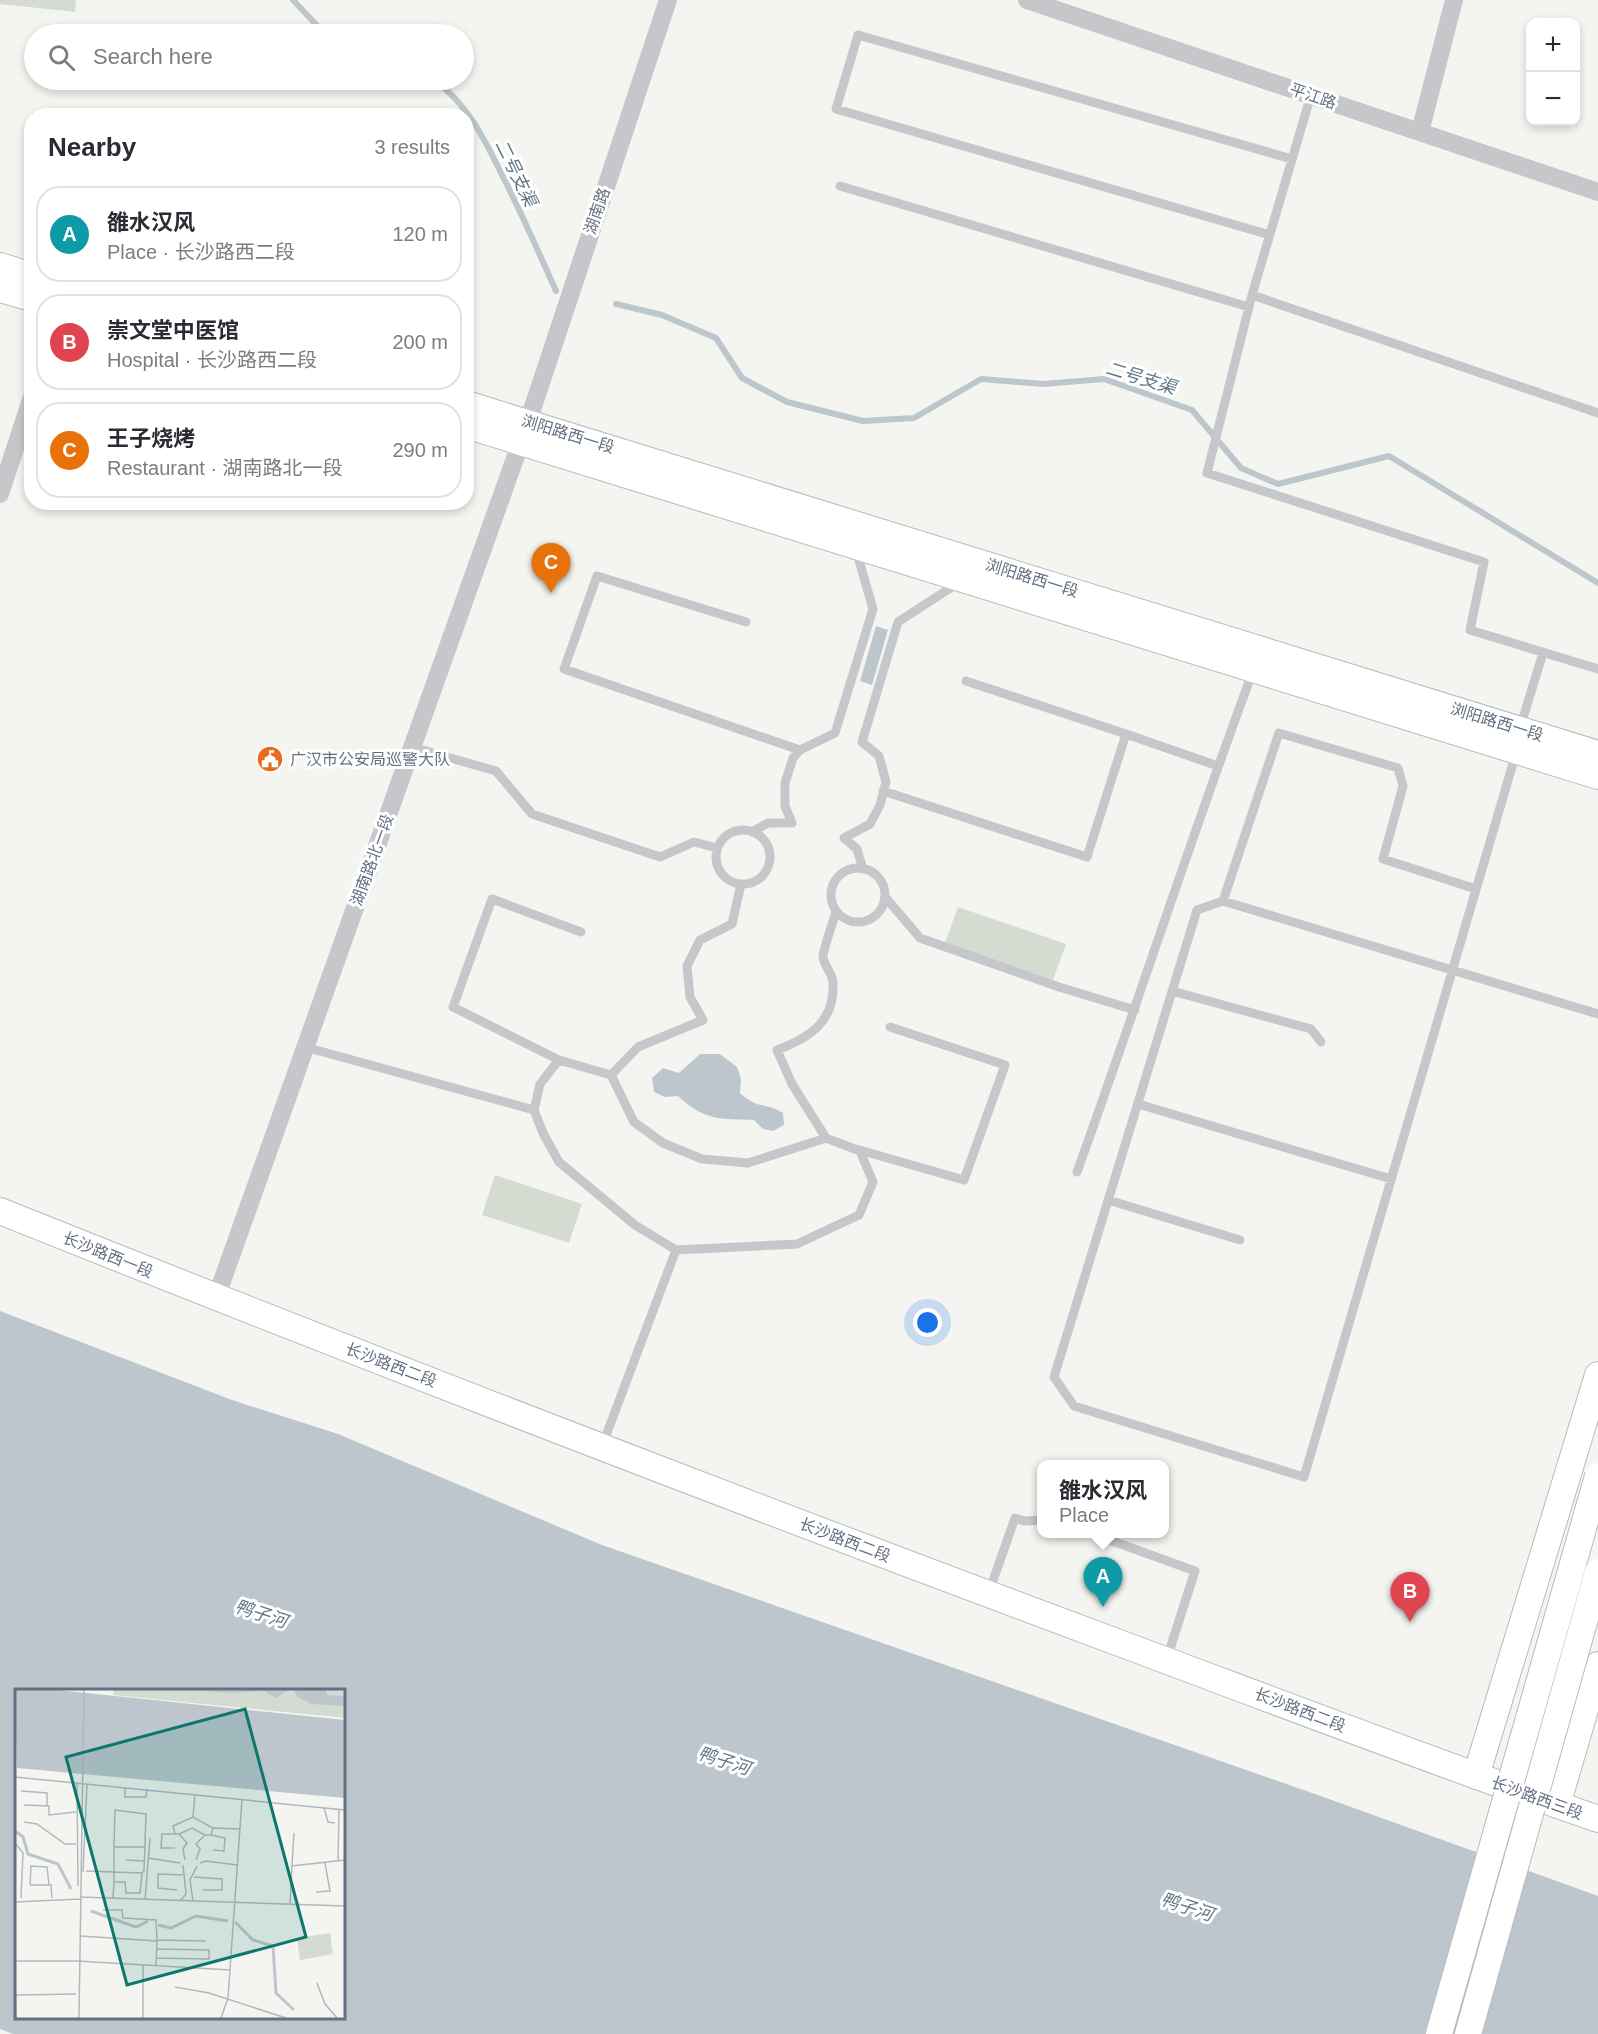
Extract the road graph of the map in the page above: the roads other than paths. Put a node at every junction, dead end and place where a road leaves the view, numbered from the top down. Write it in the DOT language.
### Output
graph roads {
  1 [pos="668,0"];
  2 [pos="1027,0"];
  3 [pos="1454,0"];
  4 [pos="1311,95"];
  5 [pos="1420,132"];
  6 [pos="1292,159"];
  7 [pos="840,186"];
  8 [pos="1598,192"];
  9 [pos="1270,235"];
  10 [pos="0,266"];
  11 [pos="24,274"];
  12 [pos="0,289"];
  13 [pos="1252,295"];
  14 [pos="24,296"];
  15 [pos="1249,307"];
  16 [pos="474,408"];
  17 [pos="1598,413"];
  18 [pos="24,421"];
  19 [pos="474,426"];
  20 [pos="524,431"];
  21 [pos="0,494"];
  22 [pos="855,545"];
  23 [pos="964,579"];
  24 [pos="746,622"];
  25 [pos="1543,653"];
  26 [pos="1254,669"];
  27 [pos="1598,669"];
  28 [pos="966,681"];
  29 [pos="1126,734"];
  30 [pos="1518,740"];
  31 [pos="412,747"];
  32 [pos="800,750"];
  33 [pos="1598,754"];
  34 [pos="1218,766"];
  35 [pos="1598,776"];
  36 [pos="883,791"];
  37 [pos="752,832"];
  38 [pos="717,848"];
  39 [pos="862,869"];
  40 [pos="741,884"];
  41 [pos="1476,889"];
  42 [pos="886,898"];
  43 [pos="1223,901"];
  44 [pos="836,911"];
  45 [pos="581,932"];
  46 [pos="1453,969"];
  47 [pos="1172,991"];
  48 [pos="1135,1010"];
  49 [pos="1598,1014"];
  50 [pos="890,1027"];
  51 [pos="1321,1042"];
  52 [pos="305,1047"];
  53 [pos="559,1060"];
  54 [pos="611,1075"];
  55 [pos="1138,1104"];
  56 [pos="534,1110"];
  57 [pos="826,1138"];
  58 [pos="860,1151"];
  59 [pos="1077,1172"];
  60 [pos="1391,1179"];
  61 [pos="1108,1200"];
  62 [pos="0,1211"];
  63 [pos="1240,1240"];
  64 [pos="676,1250"];
  65 [pos="216,1298"];
  66 [pos="1598,1375"];
  67 [pos="602,1446"];
  68 [pos="1598,1476"];
  69 [pos="1037,1520"];
  70 [pos="1106,1538"];
  71 [pos="1598,1572"];
  72 [pos="988,1593"];
  73 [pos="1166,1660"];
  74 [pos="1598,1665"];
  75 [pos="1476,1776"];
  76 [pos="1557,1805"];
  77 [pos="1598,1820"];
  78 [pos="1439,2034"];
  79 [pos="1468,2034"];
  1 -- 20 [label="street, 湖南路"];
  2 -- 4 [label="street, 平江路"];
  3 -- 5 [label="street"];
  4 -- 5 [label="street, 平江路"];
  4 -- 6 [label="lane"];
  5 -- 8 [label="street, 平江路"];
  6 -- 9 [label="lane"];
  6 -- 9 [label="lane"];
  7 -- 15 [label="lane"];
  9 -- 13 [label="lane"];
  10 -- 11 [label="street"];
  12 -- 14 [label="street"];
  13 -- 15 [label="lane"];
  13 -- 17 [label="lane"];
  15 -- 25 [label="lane"];
  16 -- 20 [label="street, 浏阳路西一段"];
  18 -- 21 [label="street"];
  19 -- 20 [label="street"];
  20 -- 22 [label="street"];
  20 -- 30 [label="street, 浏阳路西一段"];
  20 -- 31 [label="street, 湖南路北一段"];
  22 -- 23 [label="street"];
  22 -- 32 [label="lane"];
  23 -- 26 [label="street"];
  23 -- 36 [label="lane"];
  24 -- 32 [label="lane"];
  25 -- 27 [label="lane"];
  25 -- 30 [label="lane"];
  26 -- 30 [label="street"];
  26 -- 34 [label="lane"];
  28 -- 29 [label="lane"];
  29 -- 34 [label="lane"];
  29 -- 36 [label="lane"];
  30 -- 33 [label="street, 浏阳路西一段"];
  30 -- 35 [label="street"];
  30 -- 41 [label="lane"];
  31 -- 38 [label="lane"];
  31 -- 52 [label="street, 湖南路北一段"];
  32 -- 37 [label="lane"];
  34 -- 48 [label="lane"];
  36 -- 39 [label="lane"];
  37 -- 38 [label="lane"];
  37 -- 40 [label="lane"];
  38 -- 40 [label="lane"];
  39 -- 42 [label="lane"];
  39 -- 44 [label="lane"];
  40 -- 54 [label="lane"];
  41 -- 43 [label="lane"];
  41 -- 46 [label="lane"];
  42 -- 44 [label="lane"];
  42 -- 48 [label="lane"];
  43 -- 46 [label="lane"];
  43 -- 47 [label="lane"];
  44 -- 57 [label="lane"];
  45 -- 53 [label="lane"];
  46 -- 49 [label="lane"];
  46 -- 60 [label="lane"];
  47 -- 51 [label="lane"];
  47 -- 55 [label="lane"];
  48 -- 59 [label="lane"];
  50 -- 58 [label="lane"];
  52 -- 56 [label="lane"];
  52 -- 65 [label="street, 湖南路北一段"];
  53 -- 54 [label="lane"];
  53 -- 56 [label="lane"];
  54 -- 57 [label="lane"];
  55 -- 60 [label="lane"];
  55 -- 61 [label="lane"];
  56 -- 64 [label="lane"];
  57 -- 58 [label="lane"];
  58 -- 64 [label="lane"];
  60 -- 61 [label="lane"];
  61 -- 63 [label="lane"];
  62 -- 65 [label="street, 长沙路西一段"];
  64 -- 67 [label="lane"];
  65 -- 67 [label="street, 长沙路西二段"];
  66 -- 75 [label="street"];
  67 -- 72 [label="street, 长沙路西二段"];
  68 -- 78 [label="street, bridge"];
  69 -- 72 [label="lane"];
  70 -- 73 [label="lane"];
  71 -- 79 [label="street, bridge"];
  72 -- 73 [label="street, 长沙路西二段"];
  73 -- 75 [label="street, 长沙路西二段"];
  74 -- 76 [label="street"];
  75 -- 76 [label="street, 长沙路西三段"];
  76 -- 77 [label="street, 长沙路西三段"];
}
